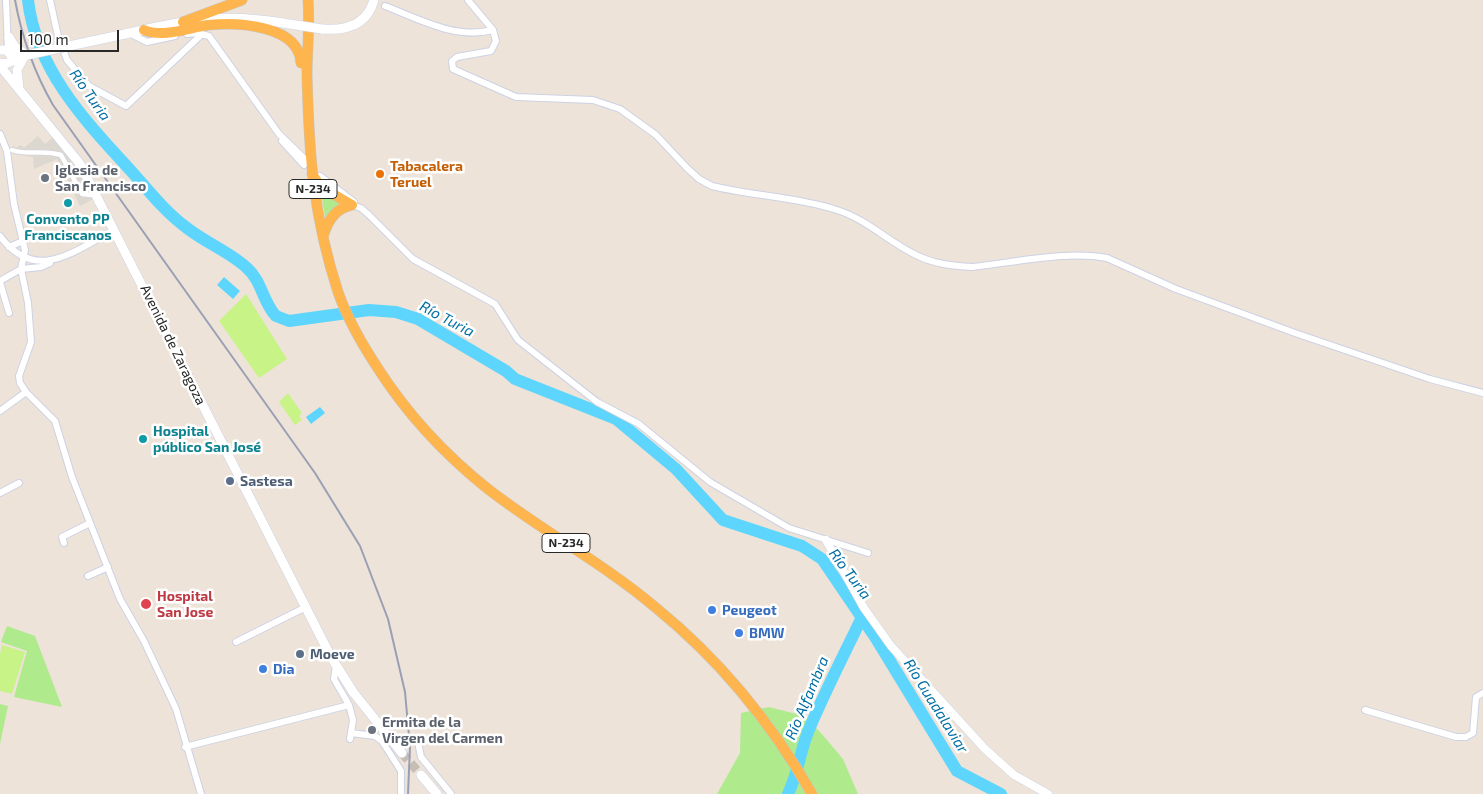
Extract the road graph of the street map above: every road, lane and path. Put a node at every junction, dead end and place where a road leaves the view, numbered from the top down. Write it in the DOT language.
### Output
graph roads {
  1 [pos="6,0"];
  2 [pos="50,0"];
  3 [pos="242,0"];
  4 [pos="302,0"];
  5 [pos="308,0"];
  6 [pos="468,0"];
  7 [pos="374,2"];
  8 [pos="385,6"];
  9 [pos="183,22"];
  10 [pos="144,30"];
  11 [pos="494,30"];
  12 [pos="127,34"];
  13 [pos="202,34"];
  14 [pos="9,37"];
  15 [pos="307,47"];
  16 [pos="26,55"];
  17 [pos="5,57"];
  18 [pos="19,89"];
  19 [pos="0,134"];
  20 [pos="309,139"];
  21 [pos="10,153"];
  22 [pos="311,169"];
  23 [pos="95,192"];
  24 [pos="356,207"];
  25 [pos="114,230"];
  26 [pos="0,236"];
  27 [pos="322,238"];
  28 [pos="23,241"];
  29 [pos="9,247"];
  30 [pos="24,258"];
  31 [pos="52,261"];
  32 [pos="21,269"];
  33 [pos="0,281"];
  34 [pos="9,313"];
  35 [pos="26,392"];
  36 [pos="1483,393"];
  37 [pos="0,411"];
  38 [pos="19,483"];
  39 [pos="0,493"];
  40 [pos="90,523"];
  41 [pos="826,540"];
  42 [pos="64,543"];
  43 [pos="868,553"];
  44 [pos="108,567"];
  45 [pos="88,576"];
  46 [pos="306,607"];
  47 [pos="236,642"];
  48 [pos="336,666"];
  49 [pos="1483,692"];
  50 [pos="349,705"];
  51 [pos="1365,710"];
  52 [pos="418,742"];
  53 [pos="185,747"];
  54 [pos="402,753"];
  55 [pos="421,775"];
  56 [pos="201,794"];
  57 [pos="401,794"];
  58 [pos="437,794"];
  59 [pos="451,794"];
  60 [pos="812,794"];
  61 [pos="1048,794"];
  1 -- 14 [label="street"];
  2 -- 13 [label="street"];
  3 -- 9 [label="highway"];
  4 -- 15 [label="highway, N-234"];
  5 -- 15 [label="highway"];
  6 -- 11 [label="street"];
  7 -- 9 [label="main road, bridge"];
  8 -- 11 [label="street"];
  9 -- 10 [label="main road"];
  10 -- 12 [label="main road"];
  10 -- 20 [label="highway"];
  11 -- 36 [label="street"];
  12 -- 13 [label="street"];
  12 -- 16 [label="main road, bridge"];
  13 -- 22 [label="street"];
  14 -- 16 [label="main road"];
  14 -- 17 [label="street"];
  15 -- 20 [label="highway, N-234"];
  16 -- 17 [label="main road"];
  16 -- 18 [label="main road"];
  17 -- 18 [label="main road, Avenida de Zaragoza"];
  18 -- 23 [label="main road, Avenida de Zaragoza"];
  19 -- 21 [label="street"];
  20 -- 22 [label="highway, N-234"];
  21 -- 23 [label="street"];
  21 -- 28 [label="street"];
  22 -- 24 [label="highway"];
  22 -- 27 [label="highway, N-234"];
  23 -- 25 [label="main road, Avenida de Zaragoza"];
  24 -- 27 [label="highway"];
  24 -- 41 [label="street"];
  25 -- 31 [label="street"];
  25 -- 46 [label="main road, Avenida de Zaragoza"];
  26 -- 29 [label="street"];
  27 -- 60 [label="highway, N-234"];
  28 -- 29 [label="street"];
  28 -- 30 [label="street"];
  29 -- 30 [label="street"];
  30 -- 31 [label="street"];
  30 -- 32 [label="street"];
  31 -- 32 [label="street"];
  32 -- 33 [label="street"];
  32 -- 35 [label="street"];
  33 -- 34 [label="street"];
  35 -- 37 [label="street"];
  35 -- 40 [label="street"];
  38 -- 39 [label="street"];
  40 -- 42 [label="street"];
  40 -- 44 [label="street"];
  41 -- 43 [label="street"];
  41 -- 61 [label="street"];
  44 -- 45 [label="street"];
  44 -- 53 [label="street"];
  46 -- 47 [label="street"];
  46 -- 48 [label="main road, Avenida de Zaragoza"];
  48 -- 50 [label="street, Avenida de Zaragoza"];
  48 -- 54 [label="main road, Avenida de Zaragoza"];
  49 -- 51 [label="street"];
  50 -- 53 [label="street"];
  50 -- 57 [label="street, Avenida de Zaragoza"];
  52 -- 59 [label="street"];
  53 -- 56 [label="street"];
  55 -- 58 [label="main road"];
}
